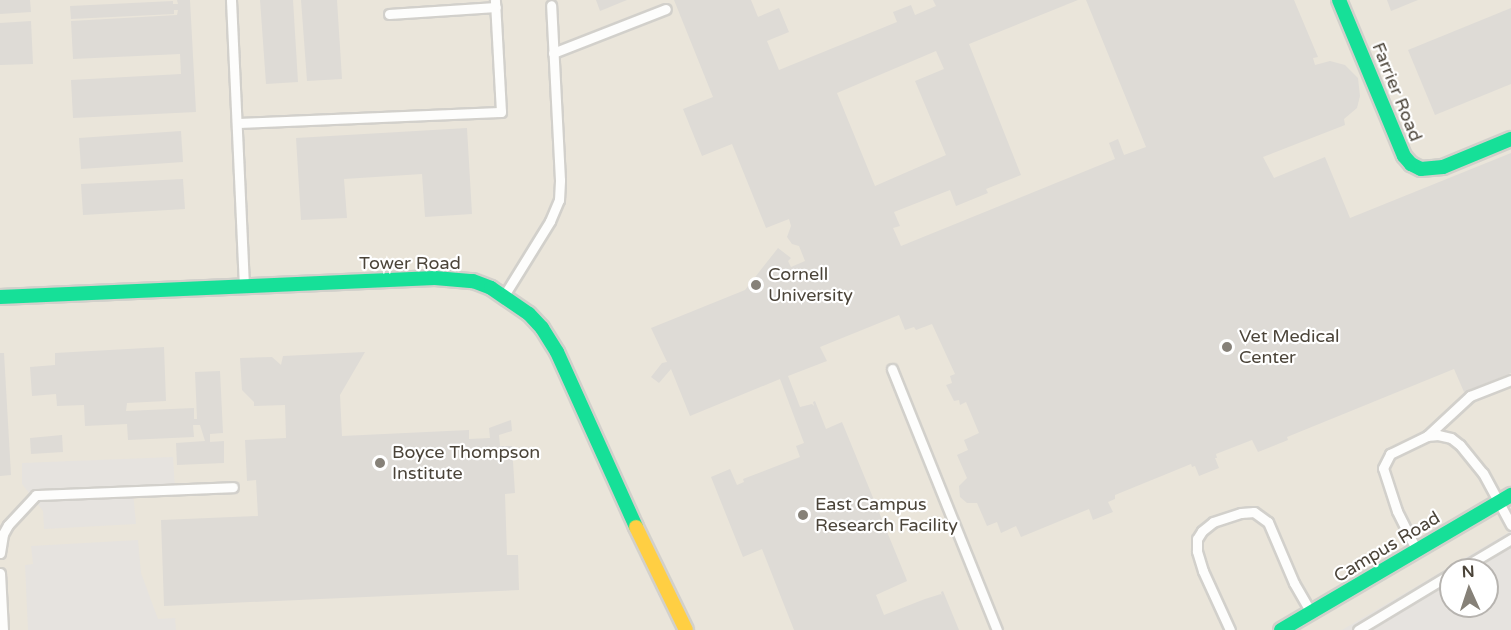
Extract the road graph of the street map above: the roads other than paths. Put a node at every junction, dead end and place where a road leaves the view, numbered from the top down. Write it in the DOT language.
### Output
graph roads {
  1 [pos="231,0"];
  2 [pos="1340,0"];
  3 [pos="496,3"];
  4 [pos="551,5"];
  5 [pos="666,9"];
  6 [pos="389,14"];
  7 [pos="553,53"];
  8 [pos="237,123"];
  9 [pos="1511,139"];
  10 [pos="244,286"];
  11 [pos="504,295"];
  12 [pos="0,297"];
  13 [pos="892,369"];
  14 [pos="1511,380"];
  15 [pos="1427,436"];
  16 [pos="232,487"];
  17 [pos="1505,498"];
  18 [pos="1511,525"];
  19 [pos="1511,539"];
  20 [pos="1417,550"];
  21 [pos="0,553"];
  22 [pos="1479,558"];
  23 [pos="0,573"];
  24 [pos="1439,581"];
  25 [pos="1311,613"];
  26 [pos="3,630"];
  27 [pos="686,630"];
  28 [pos="997,630"];
  29 [pos="1230,630"];
  30 [pos="1281,630"];
  31 [pos="1358,630"];
  1 -- 8 [label="lane"];
  2 -- 9 [label="street, Farrier Road"];
  3 -- 6 [label="lane"];
  3 -- 8 [label="lane"];
  4 -- 7 [label="lane"];
  5 -- 7 [label="lane"];
  7 -- 11 [label="lane"];
  8 -- 10 [label="lane"];
  10 -- 11 [label="street, Tower Road"];
  10 -- 12 [label="street, Tower Road"];
  11 -- 27 [label="street, Tower Road"];
  13 -- 28 [label="lane"];
  14 -- 15 [label="lane"];
  15 -- 17 [label="lane"];
  15 -- 20 [label="lane"];
  16 -- 21 [label="lane"];
  17 -- 18 [label="lane"];
  17 -- 20 [label="street, Campus Road"];
  19 -- 22 [label="lane"];
  20 -- 25 [label="street, Campus Road"];
  23 -- 26 [label="lane"];
  24 -- 31 [label="lane"];
  25 -- 29 [label="lane"];
  25 -- 30 [label="street, Campus Road"];
}
